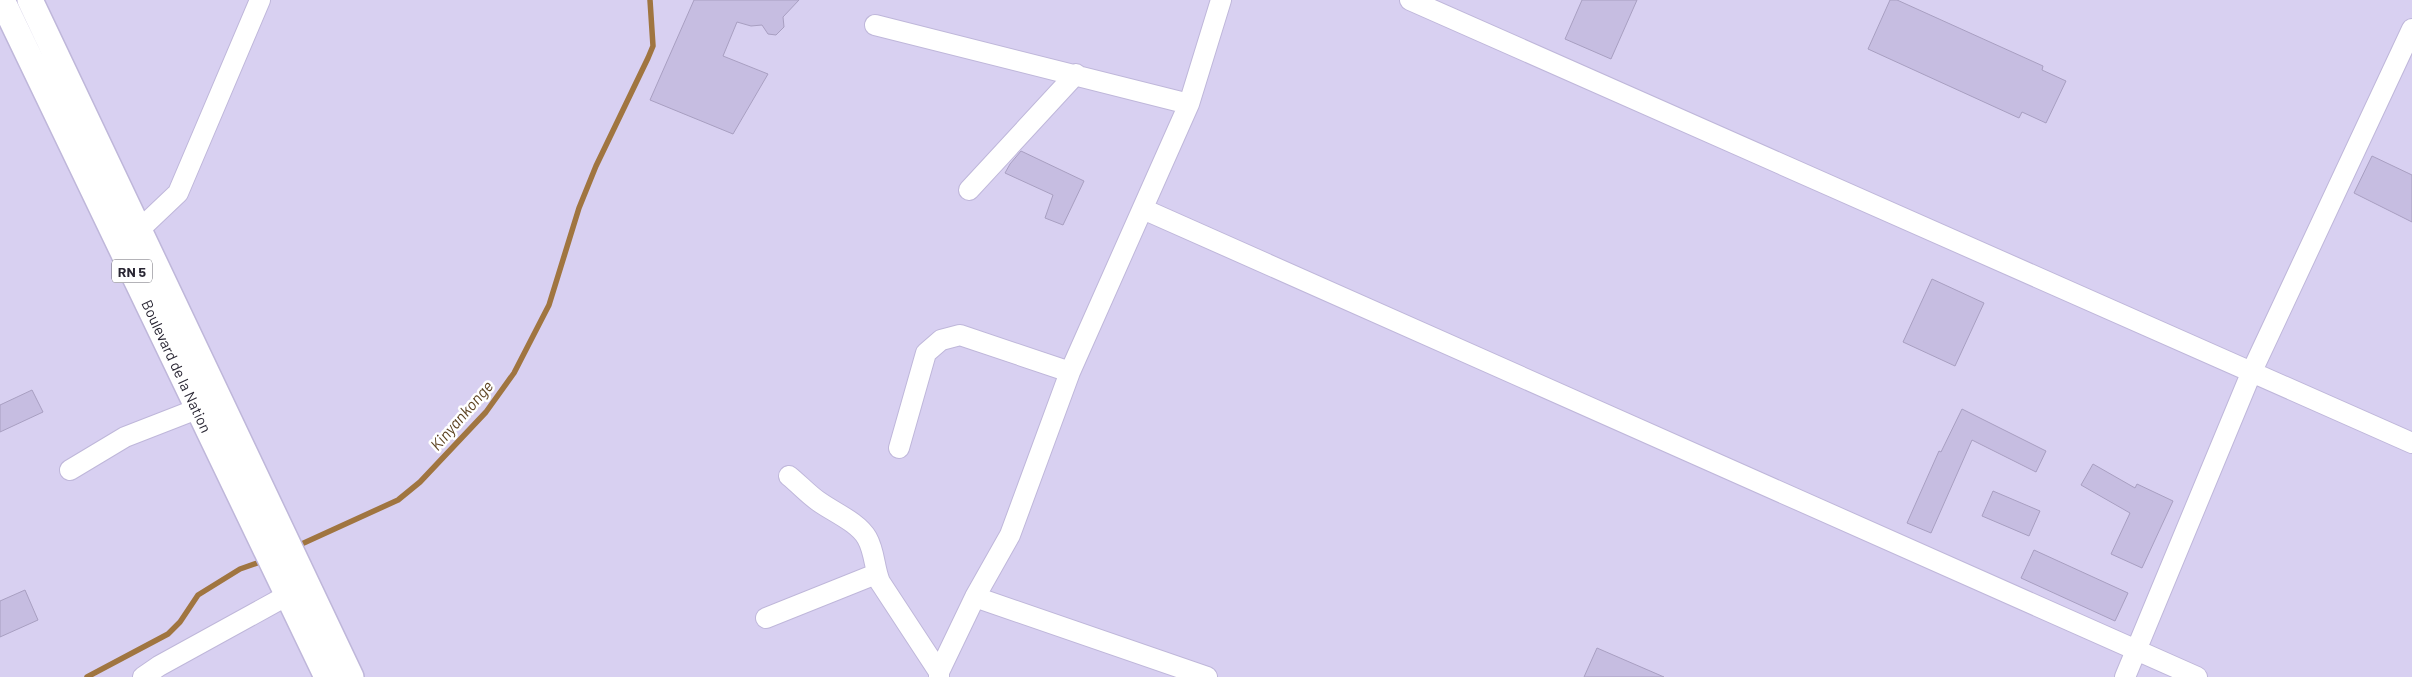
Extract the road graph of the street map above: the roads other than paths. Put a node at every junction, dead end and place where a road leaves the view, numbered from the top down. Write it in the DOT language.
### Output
graph roads {
  1 [pos="2,0"];
  2 [pos="30,0"];
  3 [pos="260,0"];
  4 [pos="1221,0"];
  5 [pos="1410,0"];
  6 [pos="875,24"];
  7 [pos="2412,29"];
  8 [pos="1076,74"];
  9 [pos="1189,104"];
  10 [pos="969,190"];
  11 [pos="1143,210"];
  12 [pos="128,235"];
  13 [pos="2252,371"];
  14 [pos="1070,372"];
  15 [pos="197,409"];
  16 [pos="2412,443"];
  17 [pos="899,448"];
  18 [pos="70,470"];
  19 [pos="789,476"];
  20 [pos="271,537"];
  21 [pos="876,574"];
  22 [pos="288,579"];
  23 [pos="975,597"];
  24 [pos="766,618"];
  25 [pos="2136,651"];
  26 [pos="939,675"];
  27 [pos="143,677"];
  28 [pos="327,677"];
  29 [pos="351,677"];
  30 [pos="1208,677"];
  31 [pos="2125,677"];
  32 [pos="2197,677"];
  1 -- 12 [label="main road, Boulevard de la Nation / RN 5"];
  2 -- 12 [label="main road, Boulevard de la Nation / RN 5"];
  3 -- 12 [label="street"];
  4 -- 9 [label="street"];
  5 -- 13 [label="street"];
  6 -- 8 [label="street"];
  7 -- 13 [label="street"];
  8 -- 9 [label="street"];
  8 -- 10 [label="street"];
  9 -- 11 [label="street"];
  11 -- 14 [label="street"];
  11 -- 25 [label="street"];
  12 -- 15 [label="main road, Boulevard de la Nation / RN 5"];
  12 -- 20 [label="main road, Boulevard de la Nation / RN 5"];
  13 -- 16 [label="street"];
  13 -- 25 [label="street"];
  14 -- 17 [label="street"];
  14 -- 23 [label="street"];
  15 -- 18 [label="street"];
  15 -- 20 [label="main road, Boulevard de la Nation / RN 5"];
  19 -- 21 [label="street"];
  20 -- 22 [label="main road, Boulevard de la Nation / RN 5"];
  21 -- 24 [label="street"];
  21 -- 26 [label="street"];
  22 -- 27 [label="street"];
  22 -- 28 [label="main road, Boulevard de la Nation / RN 5"];
  22 -- 29 [label="main road, Boulevard de la Nation / RN 5"];
  23 -- 26 [label="street"];
  23 -- 30 [label="street"];
  25 -- 31 [label="street"];
  25 -- 32 [label="street"];
}
